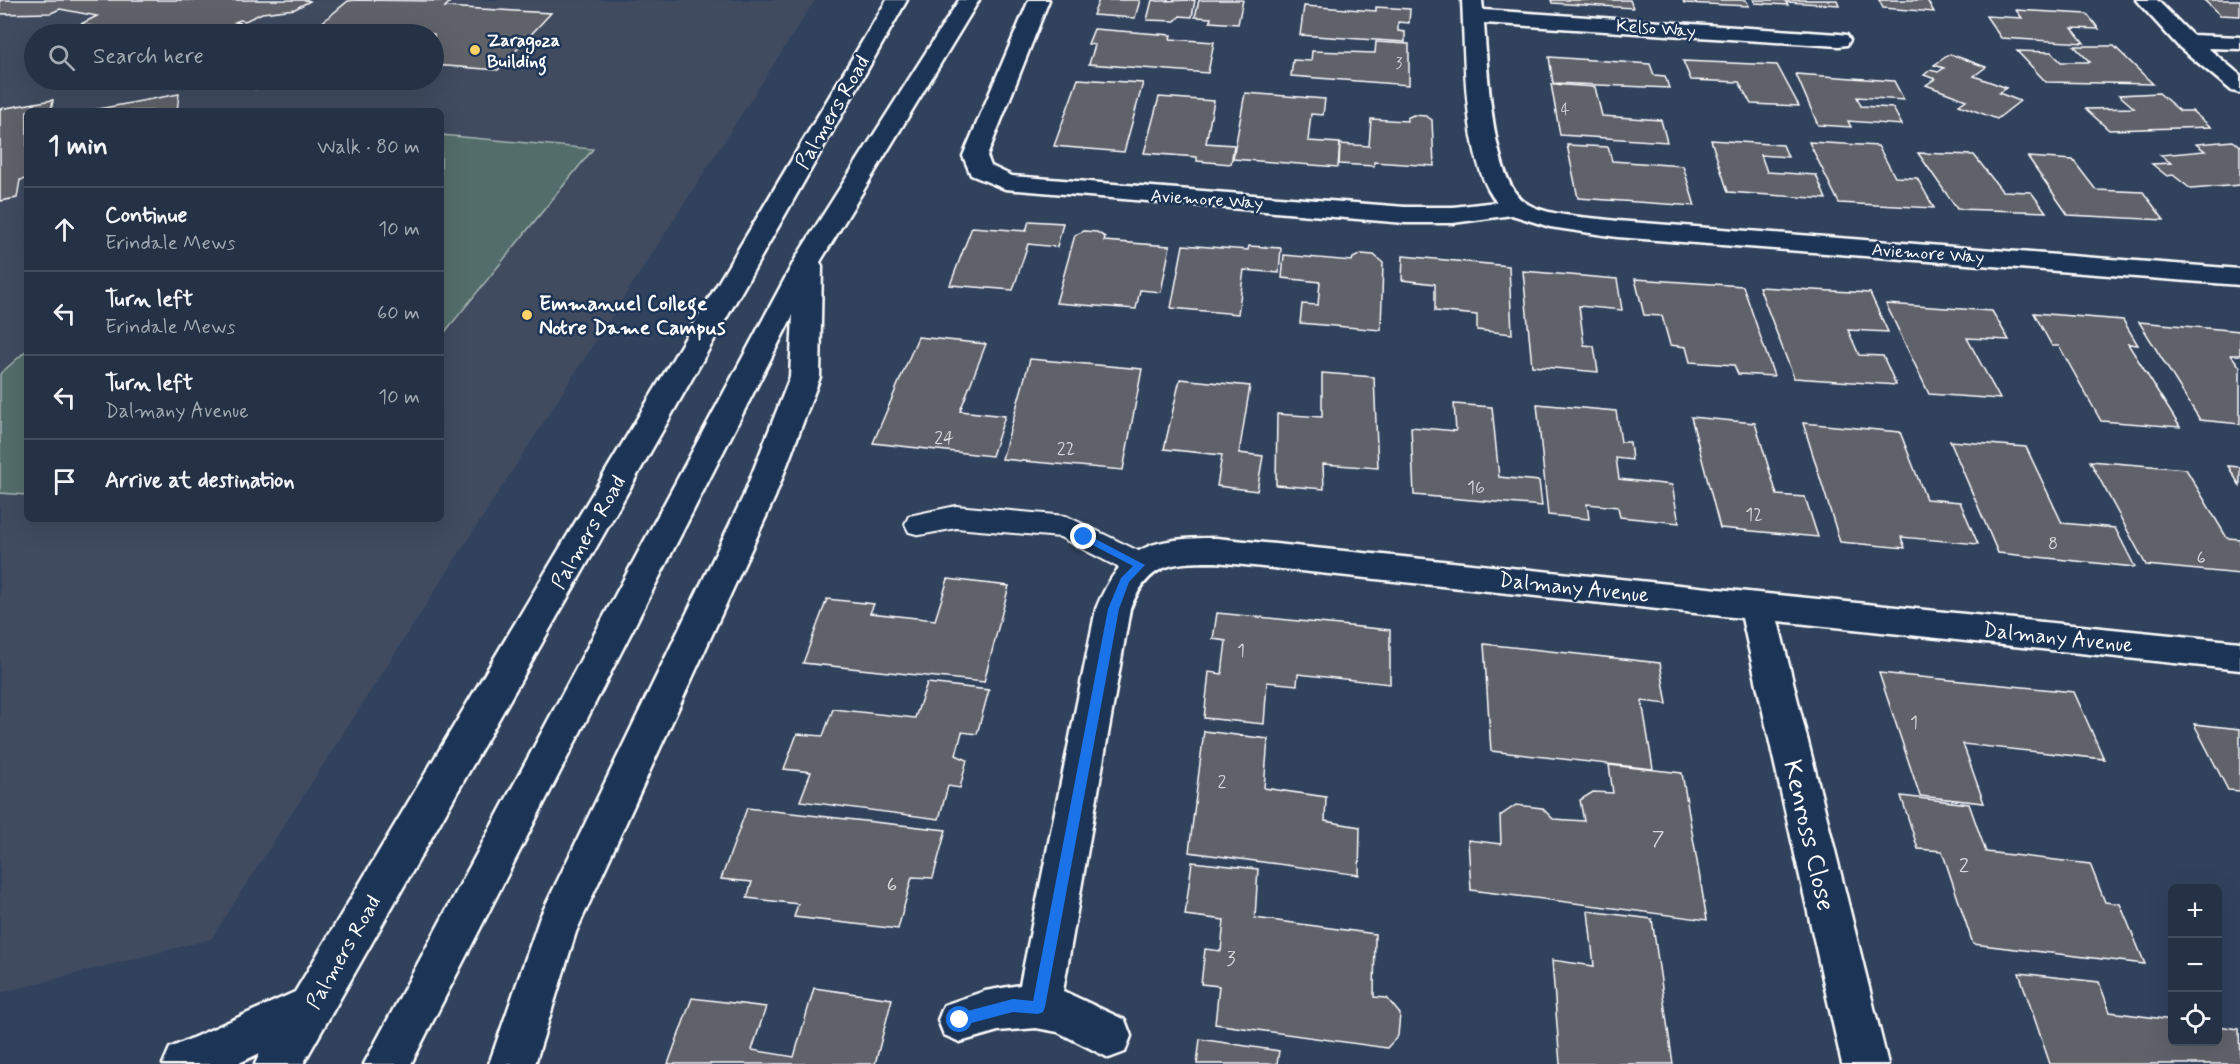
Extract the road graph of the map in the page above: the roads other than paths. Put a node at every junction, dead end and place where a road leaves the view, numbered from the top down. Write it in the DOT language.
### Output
graph roads {
  1 [pos="897,0"];
  2 [pos="969,0"];
  3 [pos="1039,0"];
  4 [pos="2146,0"];
  5 [pos="1472,8"];
  6 [pos="1844,38"];
  7 [pos="2186,41"];
  8 [pos="2240,43"];
  9 [pos="2240,86"];
  10 [pos="1505,209"];
  11 [pos="810,256"];
  12 [pos="2240,278"];
  13 [pos="920,524"];
  14 [pos="1140,565"];
  15 [pos="1757,606"];
  16 [pos="2240,656"];
  17 [pos="311,1007"];
  18 [pos="1038,1007"];
  19 [pos="960,1020"];
  20 [pos="1109,1036"];
  21 [pos="186,1064"];
  22 [pos="278,1064"];
  23 [pos="387,1064"];
  24 [pos="512,1064"];
  25 [pos="1865,1064"];
  1 -- 17 [label="street, Palmers Road"];
  2 -- 11 [label="street"];
  3 -- 10 [label="street, Aviemore Way"];
  4 -- 7 [label="street"];
  5 -- 6 [label="street, Kelso Way"];
  5 -- 10 [label="street"];
  7 -- 8 [label="street"];
  7 -- 9 [label="street"];
  10 -- 12 [label="street, Aviemore Way"];
  11 -- 23 [label="street"];
  11 -- 24 [label="street"];
  13 -- 14 [label="lane"];
  14 -- 15 [label="street, Dalmany Avenue"];
  14 -- 18 [label="street"];
  15 -- 16 [label="street, Dalmany Avenue"];
  15 -- 25 [label="street, Kenross Close"];
  17 -- 21 [label="street"];
  17 -- 22 [label="street, Palmers Road"];
  18 -- 19 [label="street"];
  18 -- 20 [label="street"];
}
